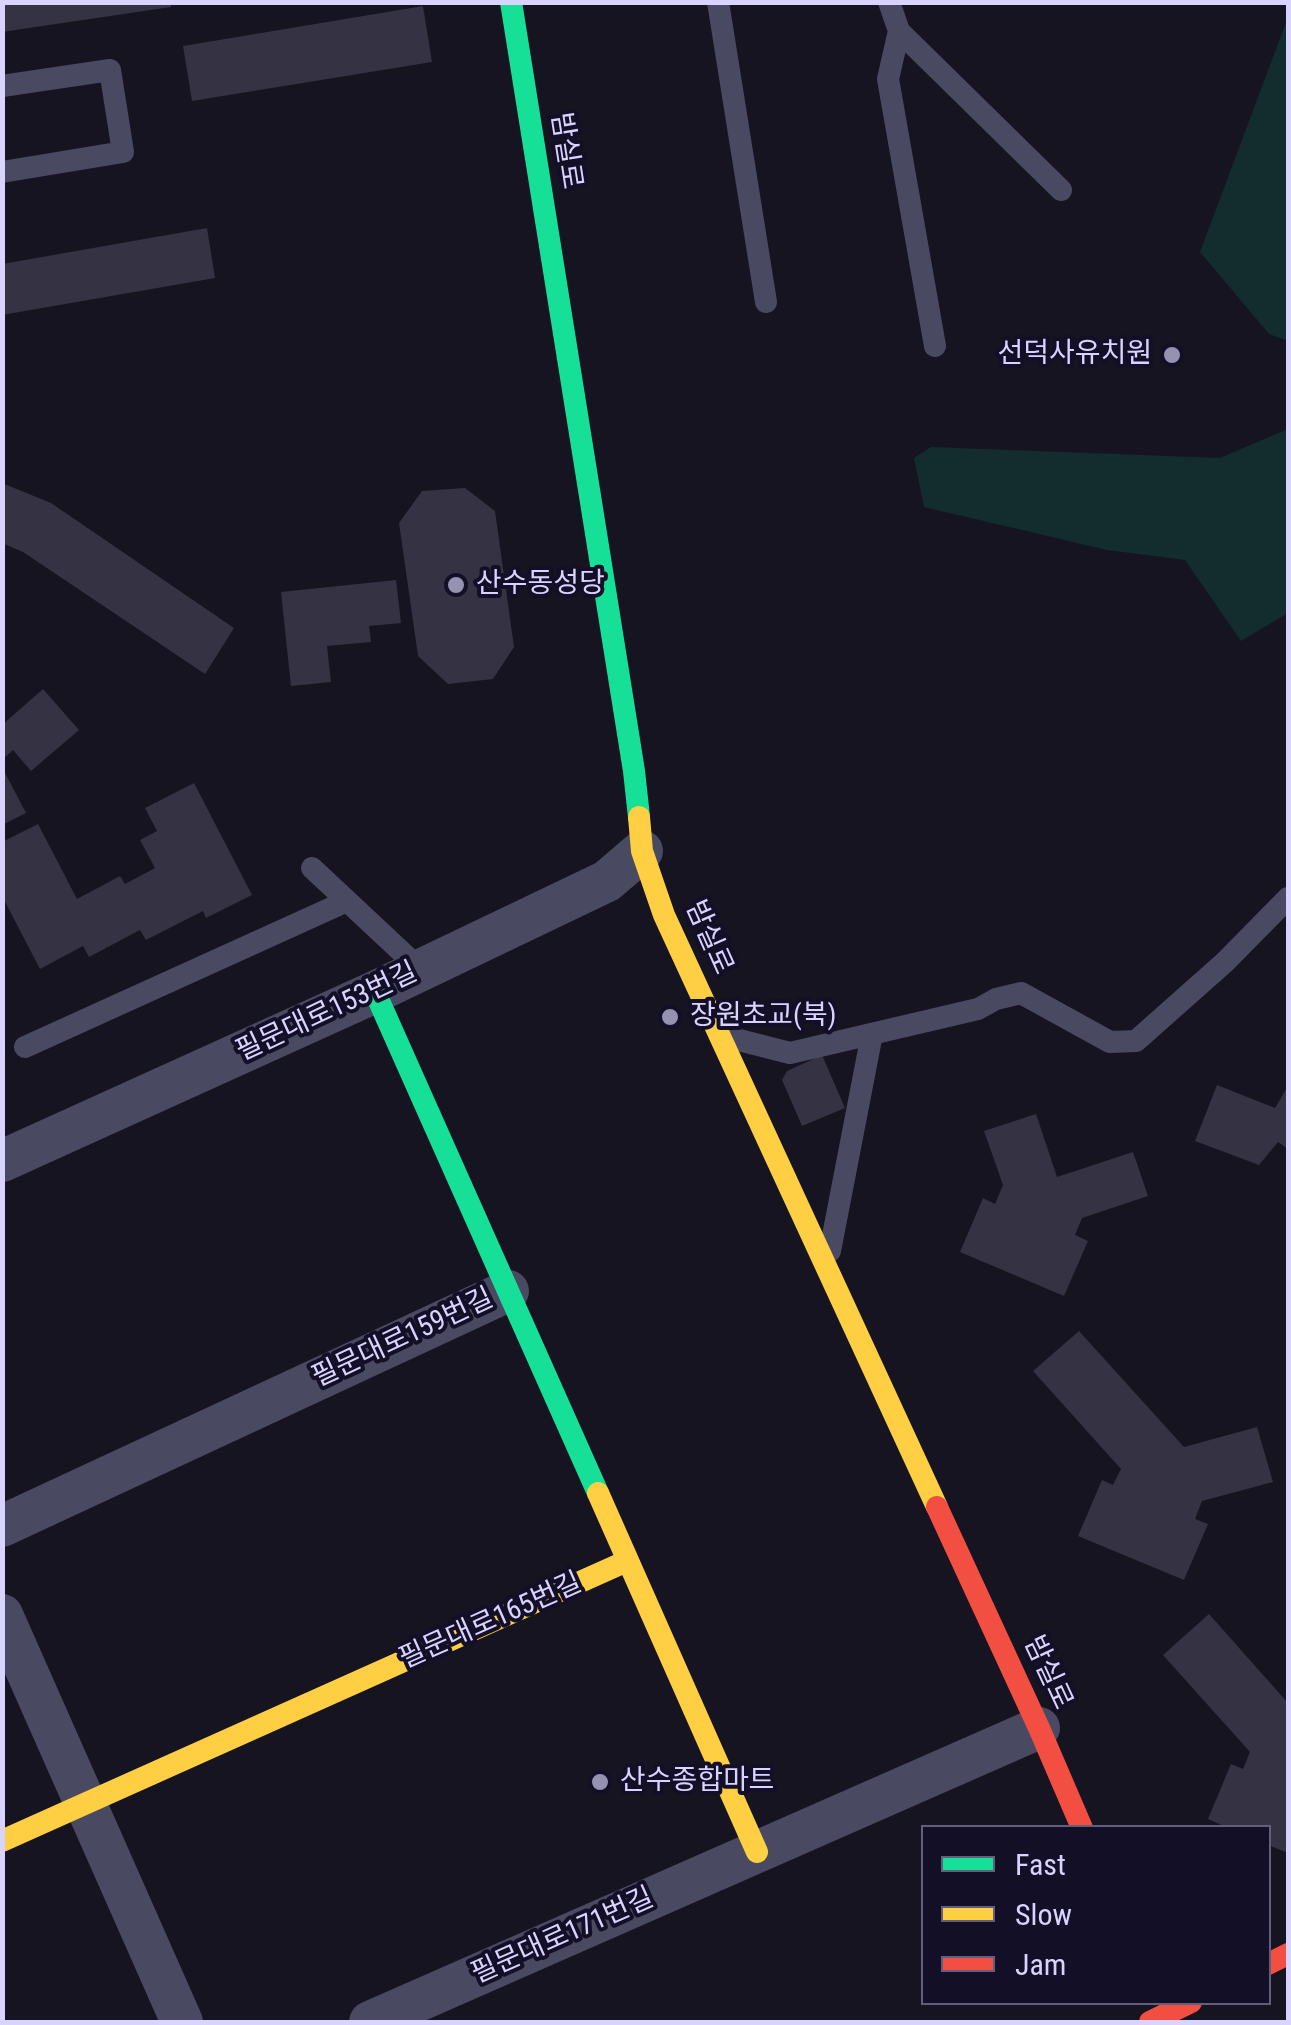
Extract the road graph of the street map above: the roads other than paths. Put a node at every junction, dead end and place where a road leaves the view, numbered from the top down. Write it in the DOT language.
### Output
graph roads {
  1 [pos="510,2"];
  2 [pos="718,2"];
  3 [pos="889,2"];
  4 [pos="899,31"];
  5 [pos="2,86"];
  6 [pos="2,172"];
  7 [pos="1061,190"];
  8 [pos="766,302"];
  9 [pos="935,346"];
  10 [pos="642,851"];
  11 [pos="312,868"];
  12 [pos="1288,898"];
  13 [pos="347,901"];
  14 [pos="421,970"];
  15 [pos="375,992"];
  16 [pos="872,1034"];
  17 [pos="719,1035"];
  18 [pos="25,1047"];
  19 [pos="2,1161"];
  20 [pos="827,1269"];
  21 [pos="508,1291"];
  22 [pos="2,1526"];
  23 [pos="628,1561"];
  24 [pos="2,1616"];
  25 [pos="1039,1728"];
  26 [pos="84,1803"];
  27 [pos="1081,1825"];
  28 [pos="2,1842"];
  29 [pos="757,1852"];
  30 [pos="1184,2005"];
  31 [pos="1159,2016"];
  32 [pos="182,2022"];
  33 [pos="370,2022"];
  1 -- 10 [label="main road, 밤실로"];
  2 -- 8 [label="lane"];
  3 -- 4 [label="lane"];
  4 -- 7 [label="lane"];
  4 -- 9 [label="lane"];
  5 -- 6 [label="lane"];
  10 -- 14 [label="street, 필문대로153번길"];
  10 -- 17 [label="main road, 밤실로"];
  11 -- 13 [label="lane"];
  12 -- 16 [label="lane"];
  13 -- 14 [label="lane"];
  13 -- 18 [label="lane"];
  14 -- 15 [label="street, 필문대로153번길"];
  15 -- 19 [label="street, 필문대로153번길"];
  15 -- 21 [label="main road, 필문대로159번길"];
  16 -- 17 [label="lane"];
  16 -- 20 [label="lane"];
  17 -- 20 [label="main road, 밤실로"];
  20 -- 25 [label="main road, 밤실로"];
  21 -- 22 [label="street, 필문대로159번길"];
  21 -- 23 [label="main road"];
  23 -- 26 [label="main road, 필문대로165번길"];
  23 -- 29 [label="main road"];
  24 -- 26 [label="street"];
  25 -- 27 [label="main road, 밤실로"];
  25 -- 29 [label="street, 필문대로171번길"];
  26 -- 28 [label="main road, 필문대로165번길"];
  26 -- 32 [label="street"];
  29 -- 33 [label="street, 필문대로171번길"];
  30 -- 31 [label="main road"];
}
